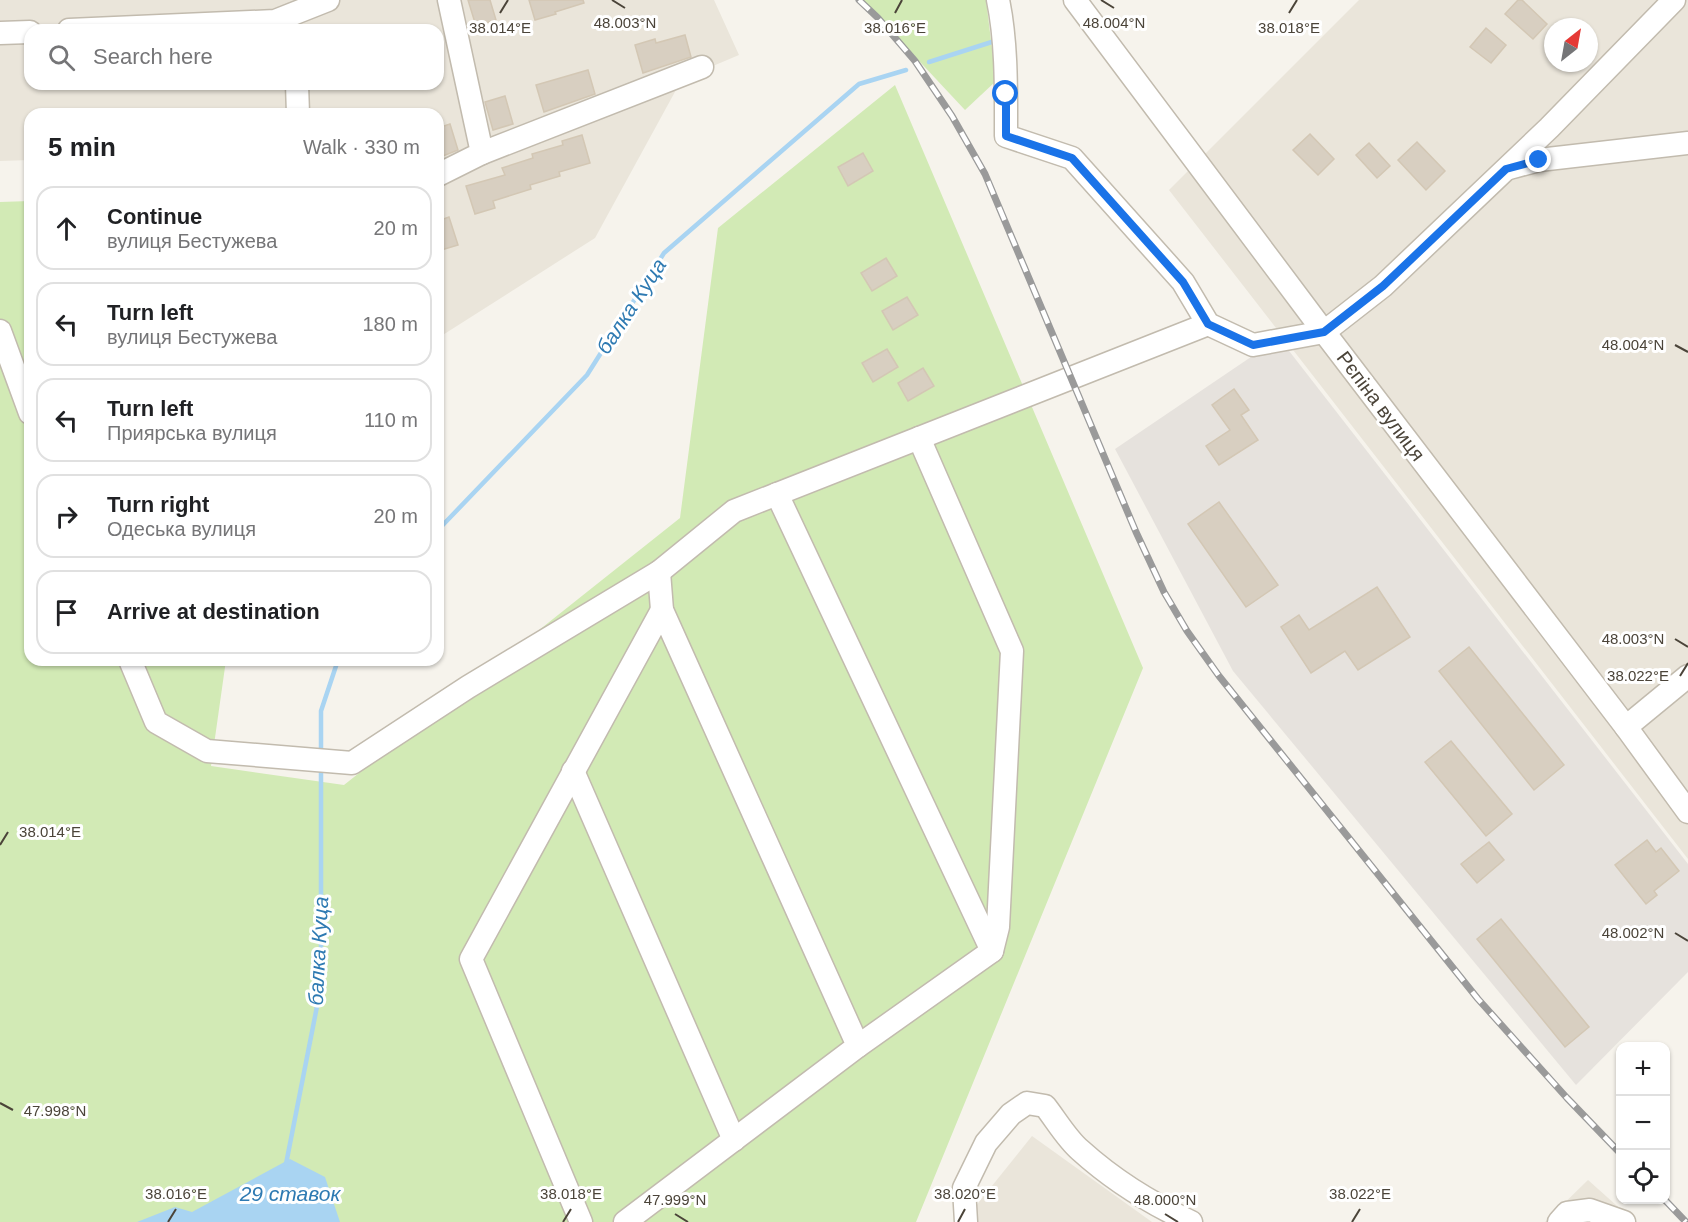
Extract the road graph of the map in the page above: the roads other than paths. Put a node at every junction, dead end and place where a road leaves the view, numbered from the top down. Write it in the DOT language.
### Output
graph roads {
  1 [pos="328,0"];
  2 [pos="449,0"];
  3 [pos="998,0"];
  4 [pos="1075,0"];
  5 [pos="1674,0"];
  6 [pos="294,22"];
  7 [pos="206,24"];
  8 [pos="24,32"];
  9 [pos="0,33"];
  10 [pos="702,67"];
  11 [pos="297,90"];
  12 [pos="298,108"];
  13 [pos="1688,143"];
  14 [pos="482,153"];
  15 [pos="1506,169"];
  16 [pos="444,172"];
  17 [pos="1208,324"];
  18 [pos="0,331"];
  19 [pos="1324,332"];
  20 [pos="24,397"];
  21 [pos="920,438"];
  22 [pos="777,494"];
  23 [pos="659,572"];
  24 [pos="662,610"];
  25 [pos="133,666"];
  26 [pos="1688,676"];
  27 [pos="1626,727"];
  28 [pos="573,771"];
  29 [pos="1688,812"];
  30 [pos="992,951"];
  31 [pos="858,1046"];
  32 [pos="734,1140"];
  33 [pos="581,1222"];
  34 [pos="625,1222"];
  35 [pos="966,1222"];
  36 [pos="1191,1222"];
  37 [pos="1559,1222"];
  38 [pos="1624,1222"];
  1 -- 6 [label="street"];
  2 -- 14 [label="street"];
  3 -- 17 [label="street"];
  4 -- 19 [label="street, Рєпіна вулиця"];
  5 -- 15 [label="street"];
  6 -- 7 [label="street"];
  8 -- 9 [label="street"];
  10 -- 14 [label="street"];
  11 -- 12 [label="street"];
  13 -- 15 [label="street"];
  14 -- 16 [label="street"];
  15 -- 19 [label="street"];
  17 -- 19 [label="street"];
  17 -- 21 [label="street"];
  18 -- 20 [label="street"];
  19 -- 27 [label="street, Рєпіна вулиця"];
  21 -- 22 [label="street"];
  21 -- 30 [label="street"];
  22 -- 23 [label="street"];
  22 -- 30 [label="street"];
  23 -- 24 [label="street"];
  23 -- 25 [label="street"];
  24 -- 28 [label="street"];
  24 -- 31 [label="street"];
  26 -- 27 [label="street"];
  27 -- 29 [label="street, Рєпіна вулиця"];
  28 -- 32 [label="street"];
  28 -- 33 [label="street"];
  30 -- 31 [label="street"];
  31 -- 32 [label="street"];
  32 -- 34 [label="street"];
  35 -- 36 [label="street"];
  37 -- 38 [label="street"];
}
